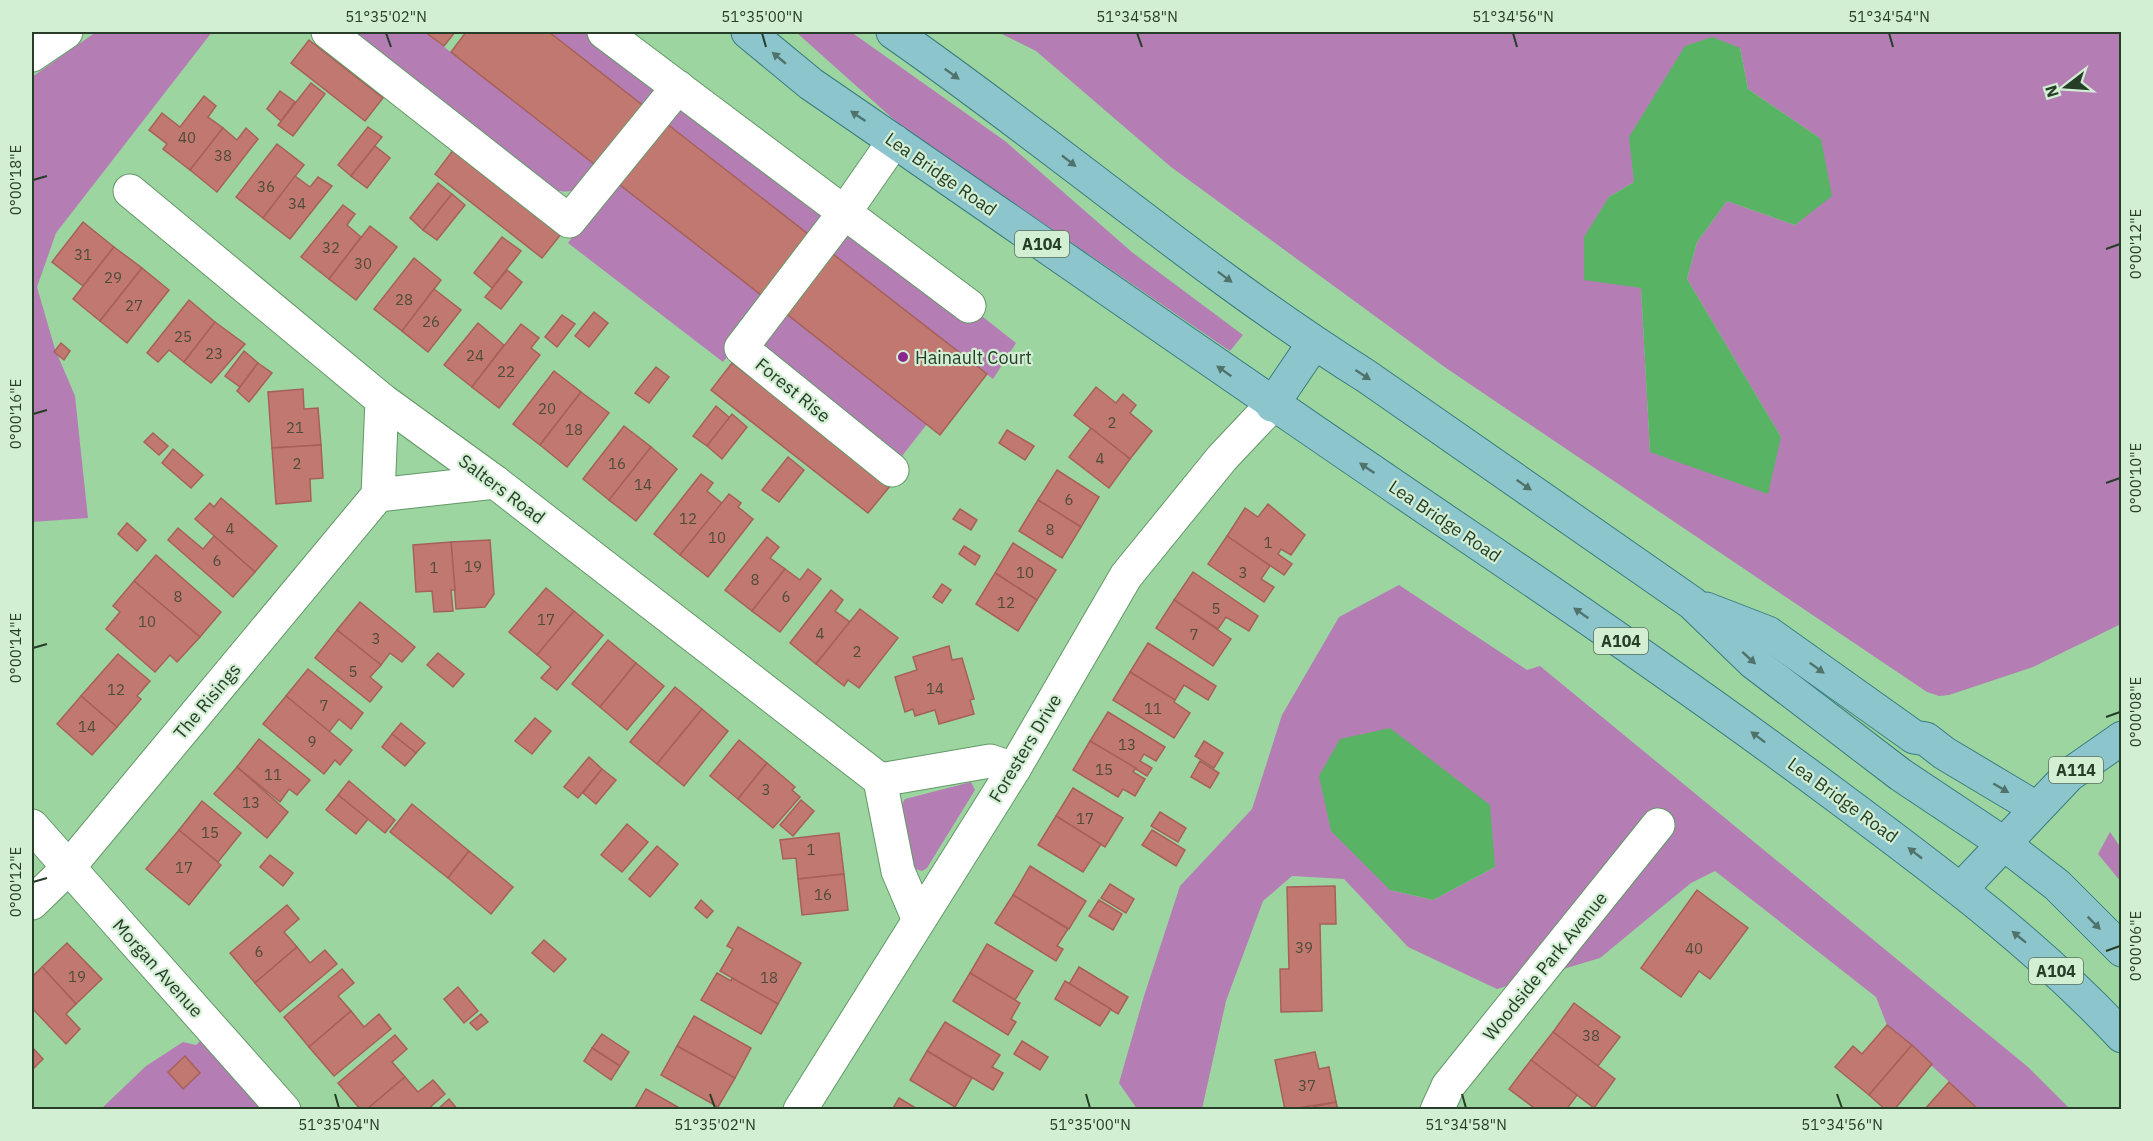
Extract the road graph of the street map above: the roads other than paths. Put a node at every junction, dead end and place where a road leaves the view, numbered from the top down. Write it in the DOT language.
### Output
graph roads {
  1 [pos="66,32"];
  2 [pos="328,32"];
  3 [pos="604,32"];
  4 [pos="748,32"];
  5 [pos="893,32"];
  6 [pos="32,55"];
  7 [pos="678,87"];
  8 [pos="894,141"];
  9 [pos="129,191"];
  10 [pos="844,213"];
  11 [pos="969,306"];
  12 [pos="1314,343"];
  13 [pos="382,400"];
  14 [pos="1272,405"];
  15 [pos="892,470"];
  16 [pos="495,482"];
  17 [pos="378,495"];
  18 [pos="1692,603"];
  19 [pos="2121,738"];
  20 [pos="1014,769"];
  21 [pos="879,780"];
  22 [pos="2036,808"];
  23 [pos="1658,825"];
  24 [pos="32,826"];
  25 [pos="2003,843"];
  26 [pos="68,868"];
  27 [pos="1961,889"];
  28 [pos="32,903"];
  29 [pos="918,918"];
  30 [pos="2121,950"];
  31 [pos="2121,1036"];
  32 [pos="285,1110"];
  33 [pos="800,1110"];
  34 [pos="1437,1110"];
  1 -- 6 [label="street"];
  2 -- 7 [label="street"];
  3 -- 7 [label="street"];
  8 -- 4 [label="main road, Lea Bridge Road / A104, one-way"];
  5 -- 12 [label="main road, one-way"];
  7 -- 10 [label="street"];
  8 -- 10 [label="street, Forest Rise"];
  14 -- 8 [label="main road, Lea Bridge Road / A104, one-way"];
  9 -- 13 [label="street, Salters Road"];
  10 -- 11 [label="street"];
  10 -- 15 [label="street, Forest Rise"];
  12 -- 14 [label="main road"];
  12 -- 18 [label="main road, one-way"];
  13 -- 16 [label="street, Salters Road"];
  13 -- 17 [label="street"];
  14 -- 20 [label="street, Foresters Drive"];
  27 -- 14 [label="main road, Lea Bridge Road / A104, one-way"];
  16 -- 17 [label="street"];
  16 -- 21 [label="street, Salters Road"];
  17 -- 26 [label="street, The Risings"];
  18 -- 22 [label="main road, one-way"];
  18 -- 25 [label="main road, one-way"];
  19 -- 22 [label="main road, A114"];
  20 -- 21 [label="street"];
  20 -- 29 [label="street, Foresters Drive"];
  21 -- 29 [label="street"];
  22 -- 25 [label="main road, A114"];
  23 -- 34 [label="street, Woodside Park Avenue"];
  24 -- 26 [label="street, Morgan Avenue"];
  25 -- 27 [label="main road, A114"];
  25 -- 30 [label="main road, one-way"];
  26 -- 28 [label="street, The Risings"];
  26 -- 32 [label="street, Morgan Avenue"];
  31 -- 27 [label="main road, Lea Bridge Road / A104, one-way"];
  29 -- 33 [label="street, Foresters Drive"];
}
